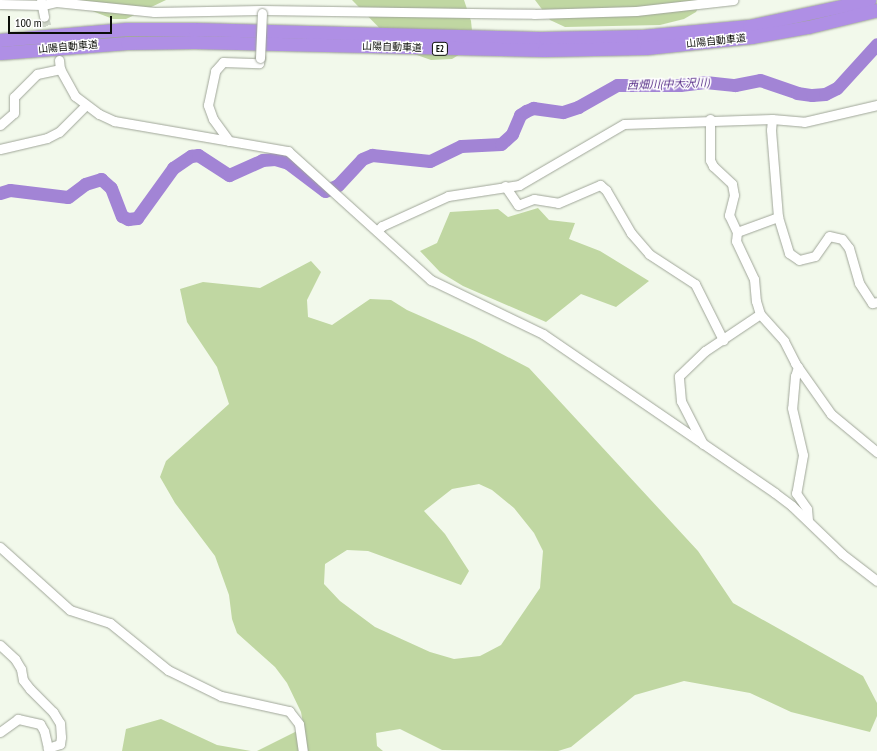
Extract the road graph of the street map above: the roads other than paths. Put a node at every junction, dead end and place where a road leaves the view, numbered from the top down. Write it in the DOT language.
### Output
graph roads {
  1 [pos="733,0"];
  2 [pos="869,0"];
  3 [pos="43,2"];
  4 [pos="0,4"];
  5 [pos="877,10"];
  6 [pos="261,12"];
  7 [pos="44,17"];
  8 [pos="0,40"];
  9 [pos="0,53"];
  10 [pos="86,105"];
  11 [pos="877,105"];
  12 [pos="772,119"];
  13 [pos="710,120"];
  14 [pos="0,125"];
  15 [pos="230,141"];
  16 [pos="0,149"];
  17 [pos="504,186"];
  18 [pos="778,217"];
  19 [pos="377,231"];
  20 [pos="737,232"];
  21 [pos="877,302"];
  22 [pos="760,314"];
  23 [pos="723,340"];
  24 [pos="798,367"];
  25 [pos="704,444"];
  26 [pos="877,452"];
  27 [pos="808,520"];
  28 [pos="0,547"];
  29 [pos="877,581"];
  30 [pos="0,645"];
  31 [pos="0,732"];
  32 [pos="303,751"];
  1 -- 6 [label="street"];
  2 -- 8 [label="highway, 山陽自動車道 / E2"];
  3 -- 4 [label="street"];
  3 -- 6 [label="street"];
  3 -- 7 [label="street"];
  5 -- 9 [label="highway, 山陽自動車道 / E2"];
  6 -- 15 [label="street, bridge"];
  10 -- 14 [label="street"];
  10 -- 15 [label="street"];
  10 -- 16 [label="street"];
  11 -- 12 [label="street"];
  12 -- 13 [label="street"];
  12 -- 18 [label="street"];
  13 -- 17 [label="street"];
  13 -- 20 [label="street"];
  15 -- 19 [label="street"];
  17 -- 19 [label="street"];
  17 -- 23 [label="street"];
  18 -- 20 [label="street"];
  18 -- 21 [label="street"];
  19 -- 25 [label="street"];
  20 -- 22 [label="street"];
  22 -- 23 [label="street"];
  22 -- 24 [label="street"];
  23 -- 25 [label="street"];
  24 -- 26 [label="street"];
  24 -- 27 [label="street"];
  25 -- 27 [label="street"];
  27 -- 29 [label="street"];
  28 -- 32 [label="street"];
  30 -- 31 [label="street"];
}
